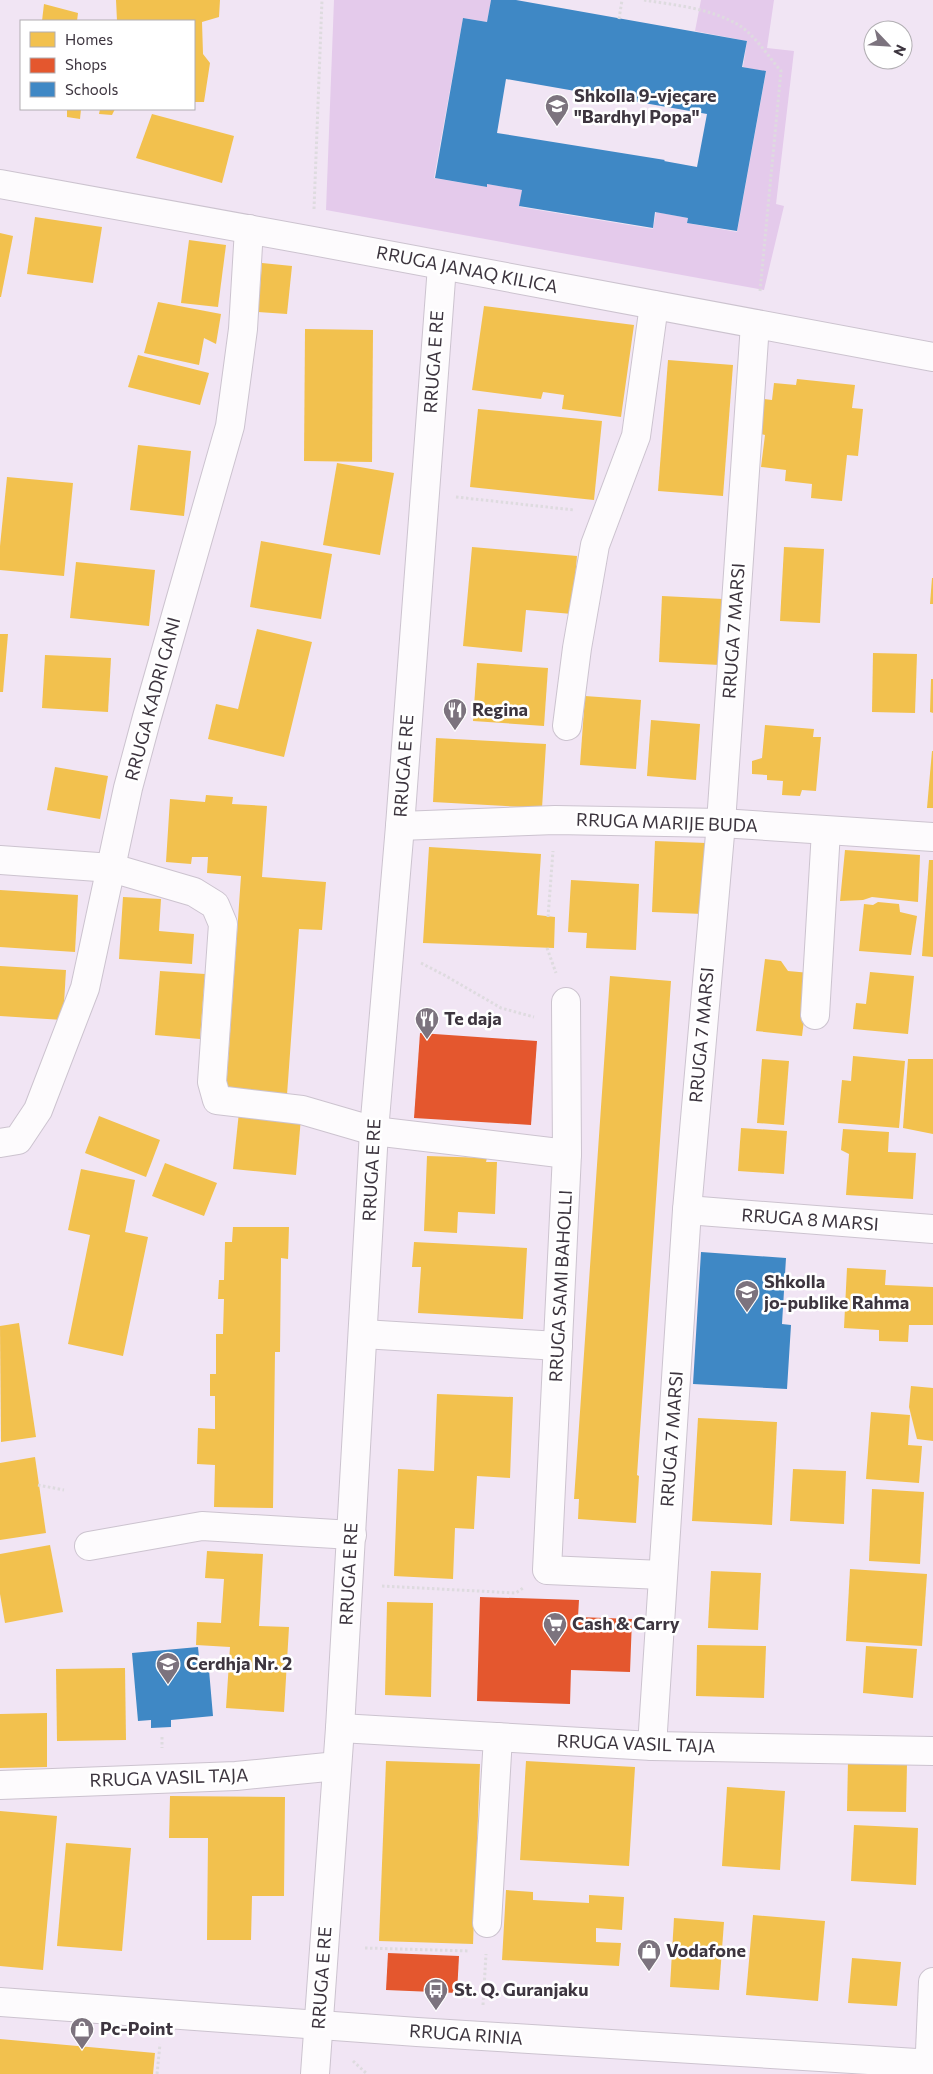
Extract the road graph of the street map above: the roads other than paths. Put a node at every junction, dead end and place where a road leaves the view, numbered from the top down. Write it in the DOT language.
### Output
graph roads {
  1 [pos="0,184"];
  2 [pos="249,229"];
  3 [pos="442,266"];
  4 [pos="654,305"];
  5 [pos="755,324"];
  6 [pos="933,358"];
  7 [pos="567,726"];
  8 [pos="721,823"];
  9 [pos="400,826"];
  10 [pos="826,831"];
  11 [pos="933,837"];
  12 [pos="0,860"];
  13 [pos="112,868"];
  14 [pos="566,1014"];
  15 [pos="815,1015"];
  16 [pos="374,1131"];
  17 [pos="0,1143"];
  18 [pos="567,1154"];
  19 [pos="687,1210"];
  20 [pos="933,1229"];
  21 [pos="363,1334"];
  22 [pos="558,1346"];
  23 [pos="352,1535"];
  24 [pos="89,1546"];
  25 [pos="662,1575"];
  26 [pos="340,1728"];
  27 [pos="498,1737"];
  28 [pos="652,1746"];
  29 [pos="933,1751"];
  30 [pos="337,1766"];
  31 [pos="0,1785"];
  32 [pos="487,1923"];
  33 [pos="933,1982"];
  34 [pos="0,2002"];
  35 [pos="318,2024"];
  36 [pos="930,2067"];
  37 [pos="315,2074"];
  1 -- 2 [label="street, RRUGA JANAQ KILICA"];
  2 -- 3 [label="street, RRUGA JANAQ KILICA"];
  2 -- 13 [label="street, RRUGA KADRI GANI"];
  3 -- 4 [label="street, RRUGA JANAQ KILICA"];
  3 -- 9 [label="street, RRUGA E RE"];
  4 -- 5 [label="street, RRUGA JANAQ KILICA"];
  4 -- 7 [label="street"];
  5 -- 6 [label="street, RRUGA JANAQ KILICA"];
  5 -- 8 [label="street, RRUGA 7 MARSI"];
  8 -- 9 [label="street, RRUGA MARIJE BUDA"];
  8 -- 10 [label="street, RRUGA MARIJE BUDA"];
  8 -- 19 [label="street, RRUGA 7 MARSI"];
  9 -- 16 [label="street, RRUGA E RE"];
  10 -- 11 [label="street, RRUGA MARIJE BUDA"];
  10 -- 15 [label="street"];
  12 -- 13 [label="street"];
  13 -- 16 [label="street"];
  13 -- 17 [label="street, RRUGA KADRI GANI"];
  14 -- 18 [label="street, RRUGA SAMI BAHOLLI"];
  16 -- 18 [label="street"];
  16 -- 21 [label="street, RRUGA E RE"];
  18 -- 22 [label="street, RRUGA SAMI BAHOLLI"];
  19 -- 20 [label="street, RRUGA 8 MARSI"];
  19 -- 25 [label="street, RRUGA 7 MARSI"];
  21 -- 22 [label="street"];
  21 -- 23 [label="street, RRUGA E RE"];
  22 -- 25 [label="street, RRUGA SAMI BAHOLLI"];
  23 -- 24 [label="street"];
  23 -- 26 [label="street, RRUGA E RE"];
  25 -- 28 [label="street, RRUGA 7 MARSI"];
  26 -- 27 [label="street, RRUGA VASIL TAJA"];
  26 -- 30 [label="street, RRUGA E RE"];
  27 -- 28 [label="street, RRUGA VASIL TAJA"];
  27 -- 32 [label="street"];
  28 -- 29 [label="street, RRUGA VASIL TAJA"];
  30 -- 31 [label="street, RRUGA VASIL TAJA"];
  30 -- 35 [label="street, RRUGA E RE"];
  33 -- 36 [label="street"];
  34 -- 35 [label="street, RRUGA RINIA"];
  35 -- 36 [label="street, RRUGA RINIA"];
  35 -- 37 [label="street, RRUGA E RE"];
}
